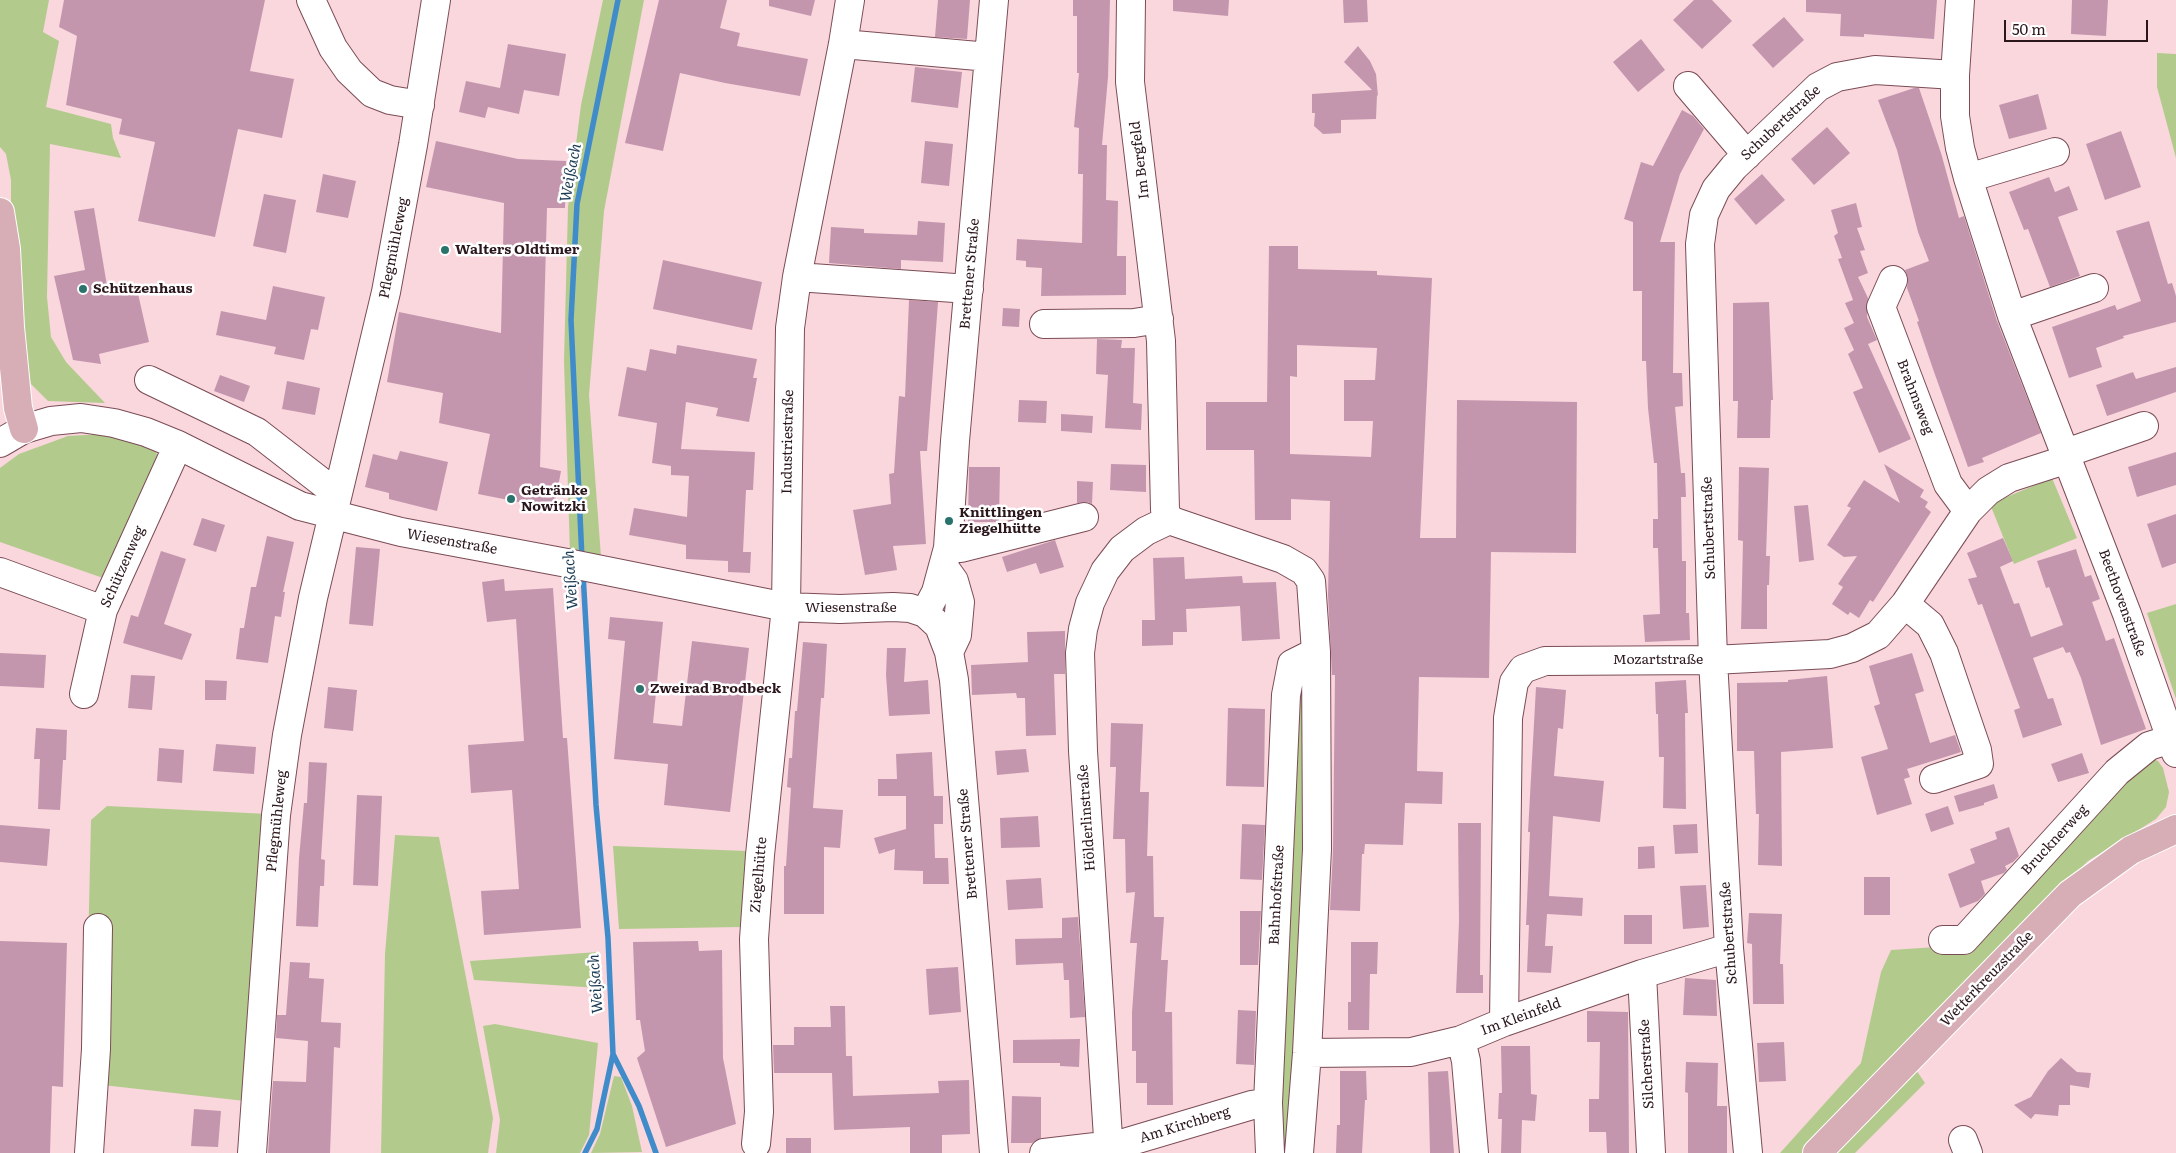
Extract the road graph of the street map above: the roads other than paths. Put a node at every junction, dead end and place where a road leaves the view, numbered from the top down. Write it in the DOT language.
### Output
graph roads {
  1 [pos="311,0"];
  2 [pos="436,0"];
  3 [pos="850,0"];
  4 [pos="994,0"];
  5 [pos="1131,0"];
  6 [pos="1960,0"];
  7 [pos="843,44"];
  8 [pos="989,57"];
  9 [pos="1954,75"];
  10 [pos="1688,86"];
  11 [pos="420,105"];
  12 [pos="2055,152"];
  13 [pos="1746,155"];
  14 [pos="1968,178"];
  15 [pos="0,212"];
  16 [pos="797,277"];
  17 [pos="1893,280"];
  18 [pos="2094,288"];
  19 [pos="968,289"];
  20 [pos="2012,316"];
  21 [pos="1159,319"];
  22 [pos="1044,324"];
  23 [pos="148,380"];
  24 [pos="2144,426"];
  25 [pos="24,429"];
  26 [pos="0,443"];
  27 [pos="178,445"];
  28 [pos="2067,456"];
  29 [pos="335,505"];
  30 [pos="1968,511"];
  31 [pos="1084,518"];
  32 [pos="1170,520"];
  33 [pos="946,557"];
  34 [pos="0,572"];
  35 [pos="1905,604"];
  36 [pos="786,607"];
  37 [pos="102,610"];
  38 [pos="925,613"];
  39 [pos="948,652"];
  40 [pos="1316,652"];
  41 [pos="1713,660"];
  42 [pos="84,694"];
  43 [pos="2173,746"];
  44 [pos="1934,779"];
  45 [pos="2176,829"];
  46 [pos="98,928"];
  47 [pos="1942,940"];
  48 [pos="1729,948"];
  49 [pos="1642,974"];
  50 [pos="1504,1022"];
  51 [pos="1461,1040"];
  52 [pos="1307,1053"];
  53 [pos="1268,1103"];
  54 [pos="756,1144"];
  55 [pos="1109,1150"];
  56 [pos="89,1153"];
  57 [pos="252,1153"];
  58 [pos="994,1153"];
  59 [pos="1044,1153"];
  60 [pos="1270,1153"];
  61 [pos="1299,1153"];
  62 [pos="1474,1153"];
  63 [pos="1651,1153"];
  64 [pos="1748,1153"];
  65 [pos="1817,1153"];
  1 -- 11 [label="street"];
  2 -- 11 [label="street, Pflegmühleweg"];
  3 -- 7 [label="street, Industriestraße"];
  4 -- 8 [label="street, Brettener Straße"];
  5 -- 21 [label="street, Im Bergfeld"];
  6 -- 9 [label="street, Beethovenstraße"];
  7 -- 8 [label="street"];
  7 -- 16 [label="street, Industriestraße"];
  8 -- 19 [label="street, Brettener Straße"];
  9 -- 13 [label="street, Schubertstraße"];
  9 -- 14 [label="street, Beethovenstraße"];
  10 -- 13 [label="street"];
  11 -- 29 [label="street, Pflegmühleweg"];
  12 -- 14 [label="street"];
  13 -- 41 [label="street, Schubertstraße"];
  14 -- 20 [label="street, Beethovenstraße"];
  15 -- 25 [label="main road"];
  16 -- 19 [label="street"];
  16 -- 36 [label="street, Industriestraße"];
  17 -- 30 [label="street, Brahmsweg"];
  18 -- 20 [label="street"];
  19 -- 33 [label="street, Brettener Straße"];
  20 -- 28 [label="street, Beethovenstraße"];
  21 -- 22 [label="street"];
  21 -- 32 [label="street, Im Bergfeld"];
  23 -- 29 [label="street"];
  24 -- 28 [label="street"];
  25 -- 26 [label="street, Wiesenstraße"];
  25 -- 27 [label="street, Wiesenstraße"];
  27 -- 29 [label="street, Wiesenstraße"];
  27 -- 37 [label="street, Schützenweg"];
  28 -- 30 [label="street, Mozartstraße"];
  28 -- 43 [label="street, Beethovenstraße"];
  29 -- 36 [label="street, Wiesenstraße"];
  29 -- 57 [label="street, Pflegmühleweg"];
  30 -- 35 [label="street, Mozartstraße"];
  31 -- 33 [label="street"];
  32 -- 40 [label="street"];
  32 -- 55 [label="street, Hölderlinstraße"];
  33 -- 38 [label="street, Brettener Straße"];
  33 -- 39 [label="street"];
  34 -- 37 [label="street"];
  35 -- 41 [label="street, Mozartstraße"];
  35 -- 44 [label="street"];
  36 -- 38 [label="street, Wiesenstraße"];
  36 -- 54 [label="street, Ziegelhütte"];
  37 -- 42 [label="street, Schützenweg"];
  38 -- 39 [label="street, Brettener Straße"];
  39 -- 58 [label="street, Brettener Straße"];
  40 -- 52 [label="street"];
  40 -- 53 [label="street, Bahnhofstraße"];
  41 -- 48 [label="street, Schubertstraße"];
  41 -- 50 [label="street, Mozartstraße"];
  43 -- 47 [label="street, Brucknerweg"];
  45 -- 65 [label="main road, Wetterkreuzstraße"];
  46 -- 56 [label="street"];
  48 -- 49 [label="street, Im Kleinfeld"];
  48 -- 64 [label="street, Schubertstraße"];
  49 -- 50 [label="street, Im Kleinfeld"];
  49 -- 63 [label="street, Silcherstraße"];
  50 -- 51 [label="street, Im Kleinfeld"];
  51 -- 52 [label="street, Im Kleinfeld"];
  51 -- 62 [label="street"];
  52 -- 61 [label="street"];
  53 -- 55 [label="street, Am Kirchberg"];
  53 -- 60 [label="street, Bahnhofstraße"];
  55 -- 59 [label="street, Am Kirchberg"];
}
